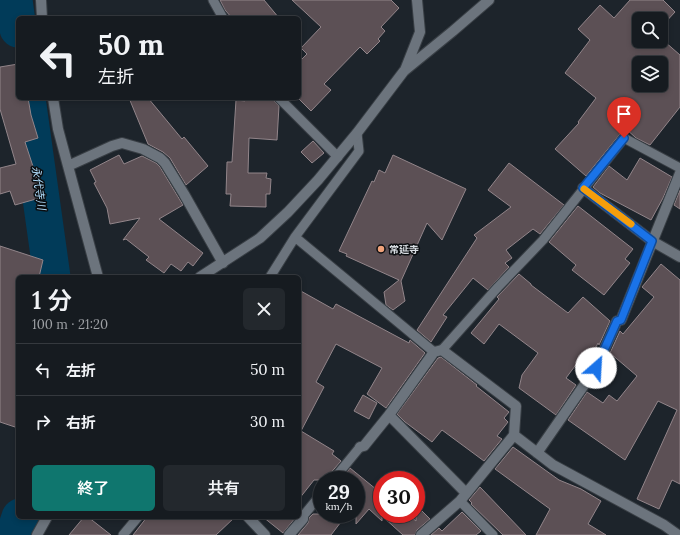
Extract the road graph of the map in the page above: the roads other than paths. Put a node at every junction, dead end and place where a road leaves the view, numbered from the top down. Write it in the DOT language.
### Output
graph roads {
  1 [pos="41,0"];
  2 [pos="213,0"];
  3 [pos="417,0"];
  4 [pos="489,0"];
  5 [pos="42,16"];
  6 [pos="222,16"];
  7 [pos="404,71"];
  8 [pos="53,100"];
  9 [pos="282,100"];
  10 [pos="357,133"];
  11 [pos="338,157"];
  12 [pos="68,166"];
  13 [pos="680,168"];
  14 [pos="680,173"];
  15 [pos="583,188"];
  16 [pos="295,237"];
  17 [pos="652,241"];
  18 [pos="680,257"];
  19 [pos="223,262"];
  20 [pos="97,275"];
  21 [pos="203,275"];
  22 [pos="271,275"];
  23 [pos="438,351"];
  24 [pos="388,415"];
  25 [pos="514,435"];
  26 [pos="360,447"];
  27 [pos="536,453"];
  28 [pos="340,471"];
  29 [pos="463,497"];
  30 [pos="313,504"];
  31 [pos="46,519"];
  32 [pos="136,519"];
  33 [pos="250,519"];
  34 [pos="303,519"];
  35 [pos="37,535"];
  36 [pos="123,535"];
  37 [pos="265,535"];
  38 [pos="290,535"];
  39 [pos="421,535"];
  40 [pos="494,535"];
  41 [pos="678,535"];
  1 -- 5 [label="street"];
  2 -- 6 [label="lane"];
  3 -- 7 [label="street"];
  4 -- 7 [label="street"];
  7 -- 10 [label="street"];
  8 -- 12 [label="street"];
  9 -- 11 [label="lane"];
  10 -- 11 [label="street"];
  10 -- 16 [label="lane"];
  11 -- 19 [label="street"];
  12 -- 19 [label="street"];
  12 -- 20 [label="street"];
  13 -- 15 [label="lane"];
  14 -- 17 [label="street"];
  15 -- 17 [label="street"];
  15 -- 23 [label="lane"];
  16 -- 22 [label="lane"];
  16 -- 23 [label="lane"];
  17 -- 18 [label="street"];
  17 -- 27 [label="street"];
  19 -- 21 [label="street"];
  23 -- 24 [label="street"];
  23 -- 25 [label="street"];
  24 -- 26 [label="street"];
  24 -- 29 [label="street"];
  25 -- 27 [label="street"];
  25 -- 29 [label="street"];
  26 -- 28 [label="lane"];
  27 -- 41 [label="street"];
  29 -- 39 [label="street"];
  29 -- 40 [label="lane"];
  30 -- 34 [label="lane"];
  31 -- 35 [label="street"];
  32 -- 36 [label="lane"];
  33 -- 37 [label="street"];
  34 -- 38 [label="street"];
}
